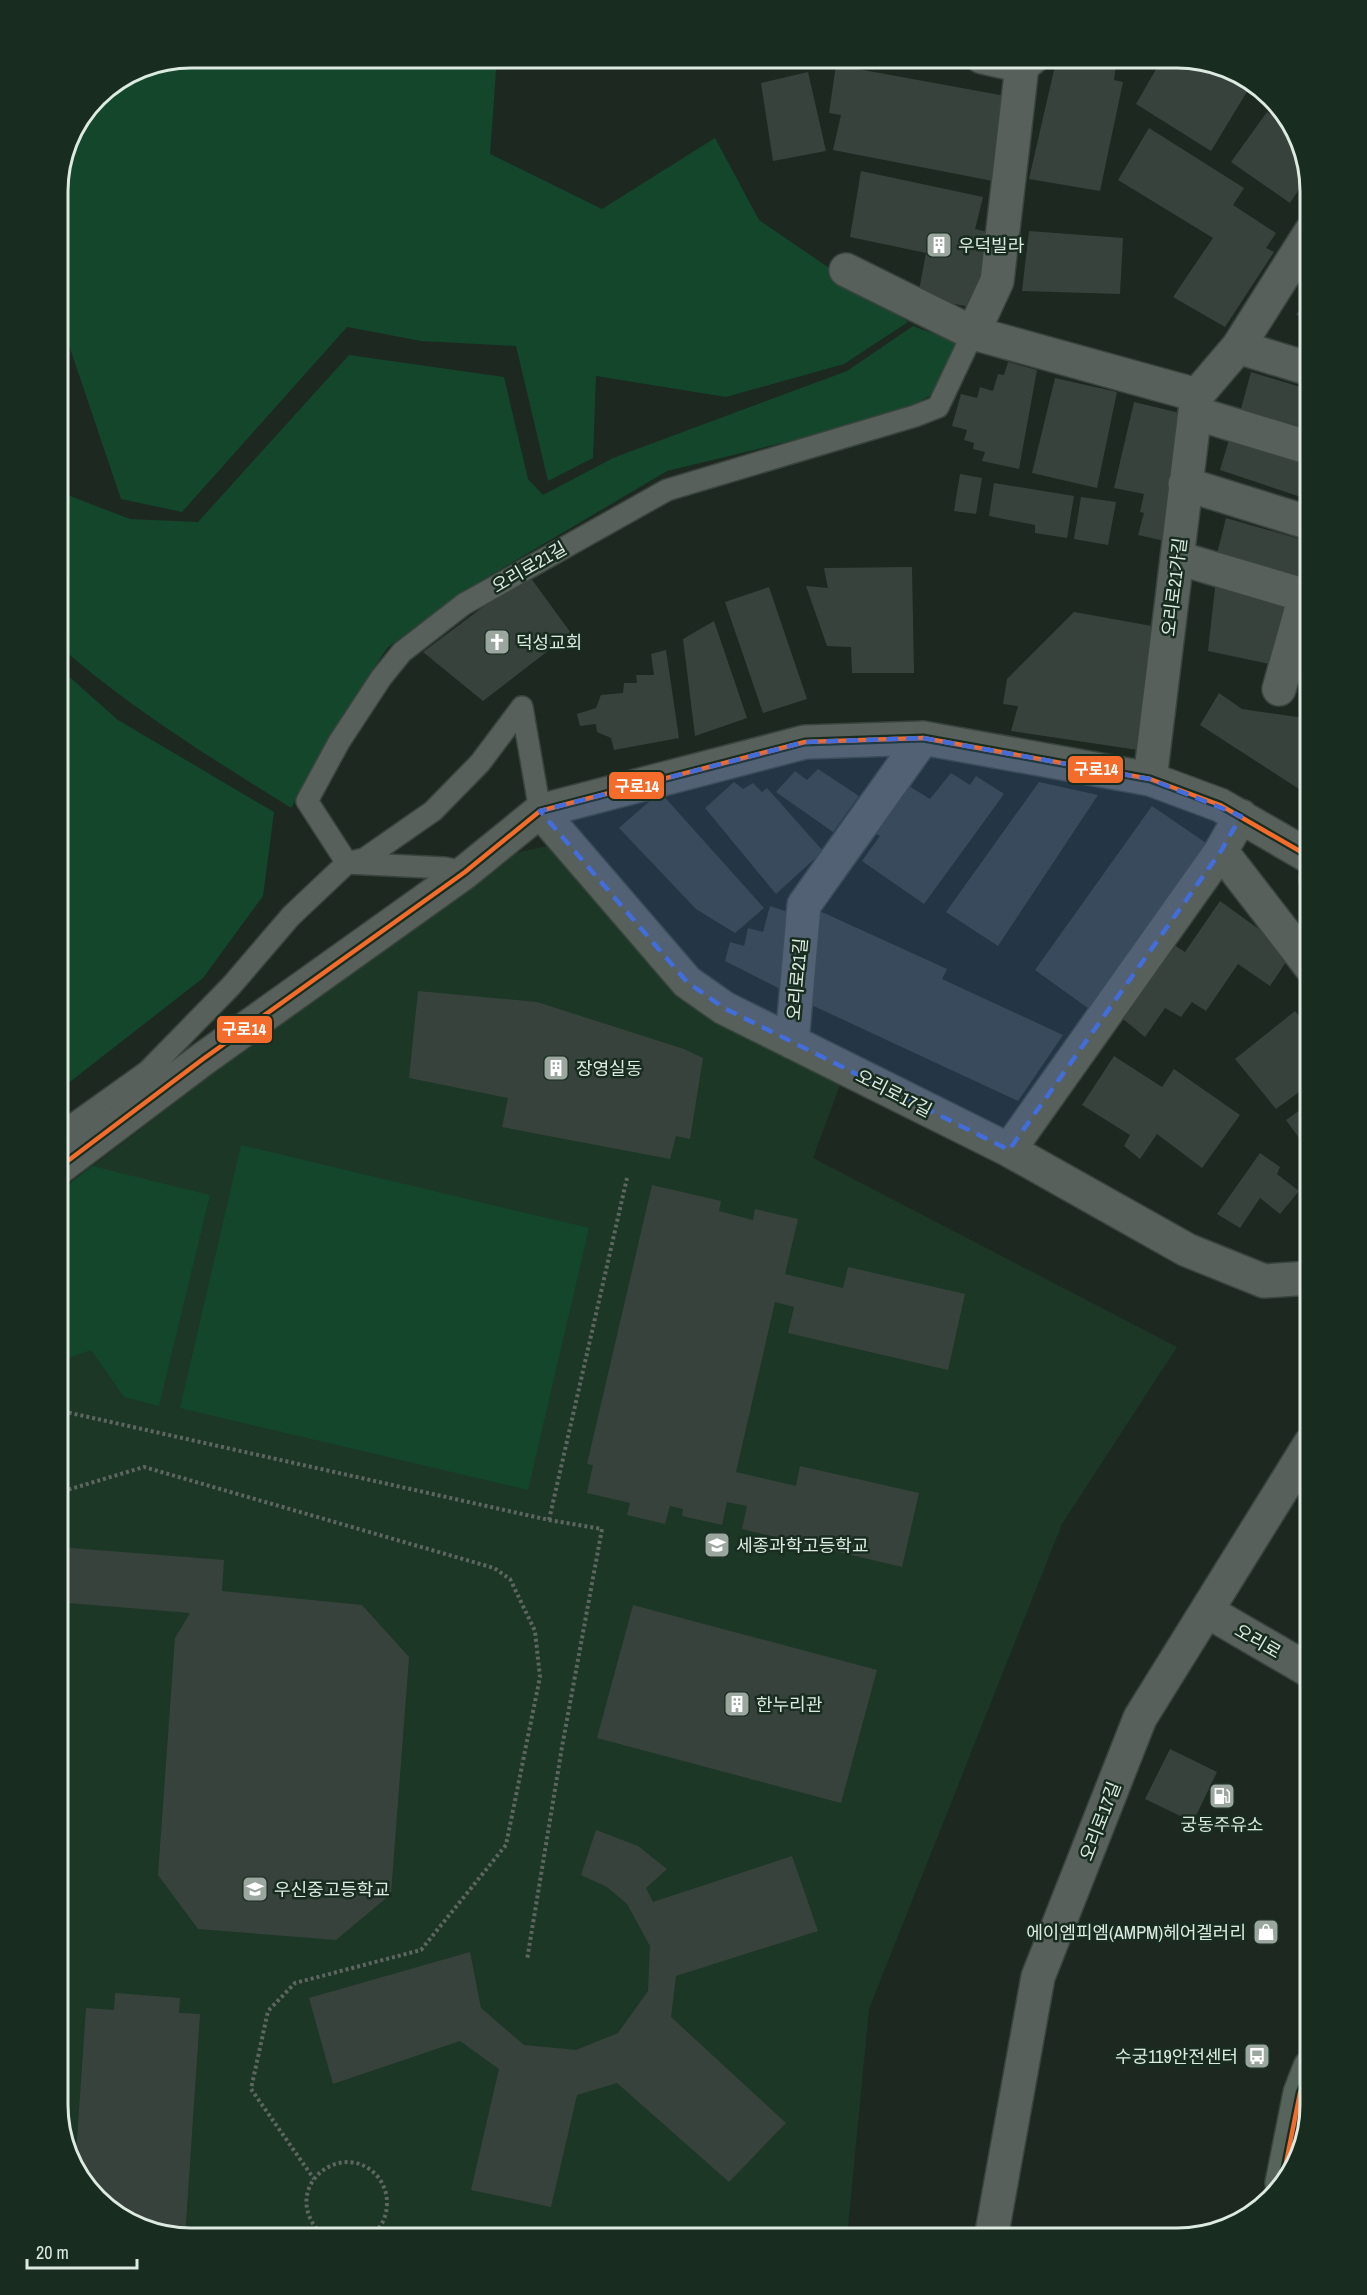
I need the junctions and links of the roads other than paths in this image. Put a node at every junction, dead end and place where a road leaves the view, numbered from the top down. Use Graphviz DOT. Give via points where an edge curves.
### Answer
graph roads {
  1 [pos="1026,68"];
  2 [pos="1300,249"];
  3 [pos="846,270"];
  4 [pos="973,333"];
  5 [pos="1238,347"];
  6 [pos="1300,366"];
  7 [pos="1196,404"];
  8 [pos="1300,444"];
  9 [pos="1185,484"];
  10 [pos="1300,520"];
  11 [pos="1178,558"];
  12 [pos="1300,595"];
  13 [pos="1300,620"];
  14 [pos="1279,689"];
  15 [pos="923,738"];
  16 [pos="1150,779"];
  17 [pos="540,811"];
  18 [pos="1241,816"];
  19 [pos="1221,851"];
  20 [pos="1300,851"];
  21 [pos="347,863"];
  22 [pos="465,872"];
  23 [pos="1300,953"];
  24 [pos="792,1042"];
  25 [pos="68,1128"];
  26 [pos="1009,1150"];
  27 [pos="68,1160"];
  28 [pos="1300,1279"];
  29 [pos="1300,1460"];
  30 [pos="1207,1611"];
  31 [pos="1300,1665"];
  32 [pos="1300,2092"];
  33 [pos="1287,2160"];
  34 [pos="994,2228"];
  1 -- 4 [label="street" via="997,281"];
  2 -- 5 [label="street"];
  3 -- 4 [label="street"];
  4 -- 7 [label="street"];
  4 -- 21 [label="lane, 오리로21길" via="939,407 667,490 464,604 402,652 339,742 307,801"];
  5 -- 6 [label="street"];
  5 -- 7 [label="street"];
  7 -- 8 [label="street"];
  7 -- 9 [label="street, 오리로21가길"];
  9 -- 10 [label="street"];
  9 -- 11 [label="street, 오리로21가길"];
  11 -- 12 [label="street"];
  11 -- 16 [label="street, 오리로21가길"];
  13 -- 14 [label="street"];
  15 -- 16 [label="street"];
  15 -- 17 [label="street" via="805,742"];
  15 -- 24 [label="street, 오리로21길" via="804,905"];
  16 -- 18 [label="street"];
  17 -- 21 [label="lane" via="522,706 480,763 433,811 364,859"];
  17 -- 22 [label="street"];
  17 -- 24 [label="street, 오리로17길" via="687,982 724,1008"];
  18 -- 19 [label="street"];
  18 -- 20 [label="street"];
  19 -- 23 [label="street"];
  19 -- 26 [label="street"];
  21 -- 22 [label="lane"];
  21 -- 25 [label="lane" via="291,916 231,986 148,1071"];
  22 -- 27 [label="street"];
  24 -- 26 [label="street, 오리로17길"];
  26 -- 28 [label="street, 오리로17길" via="1187,1250 1264,1281"];
  29 -- 30 [label="street, 오리로17길"];
  30 -- 31 [label="street, 오리로"];
  30 -- 34 [label="street, 오리로17길" via="1140,1718 1038,1977"];
  32 -- 33 [label="main road"];
}
